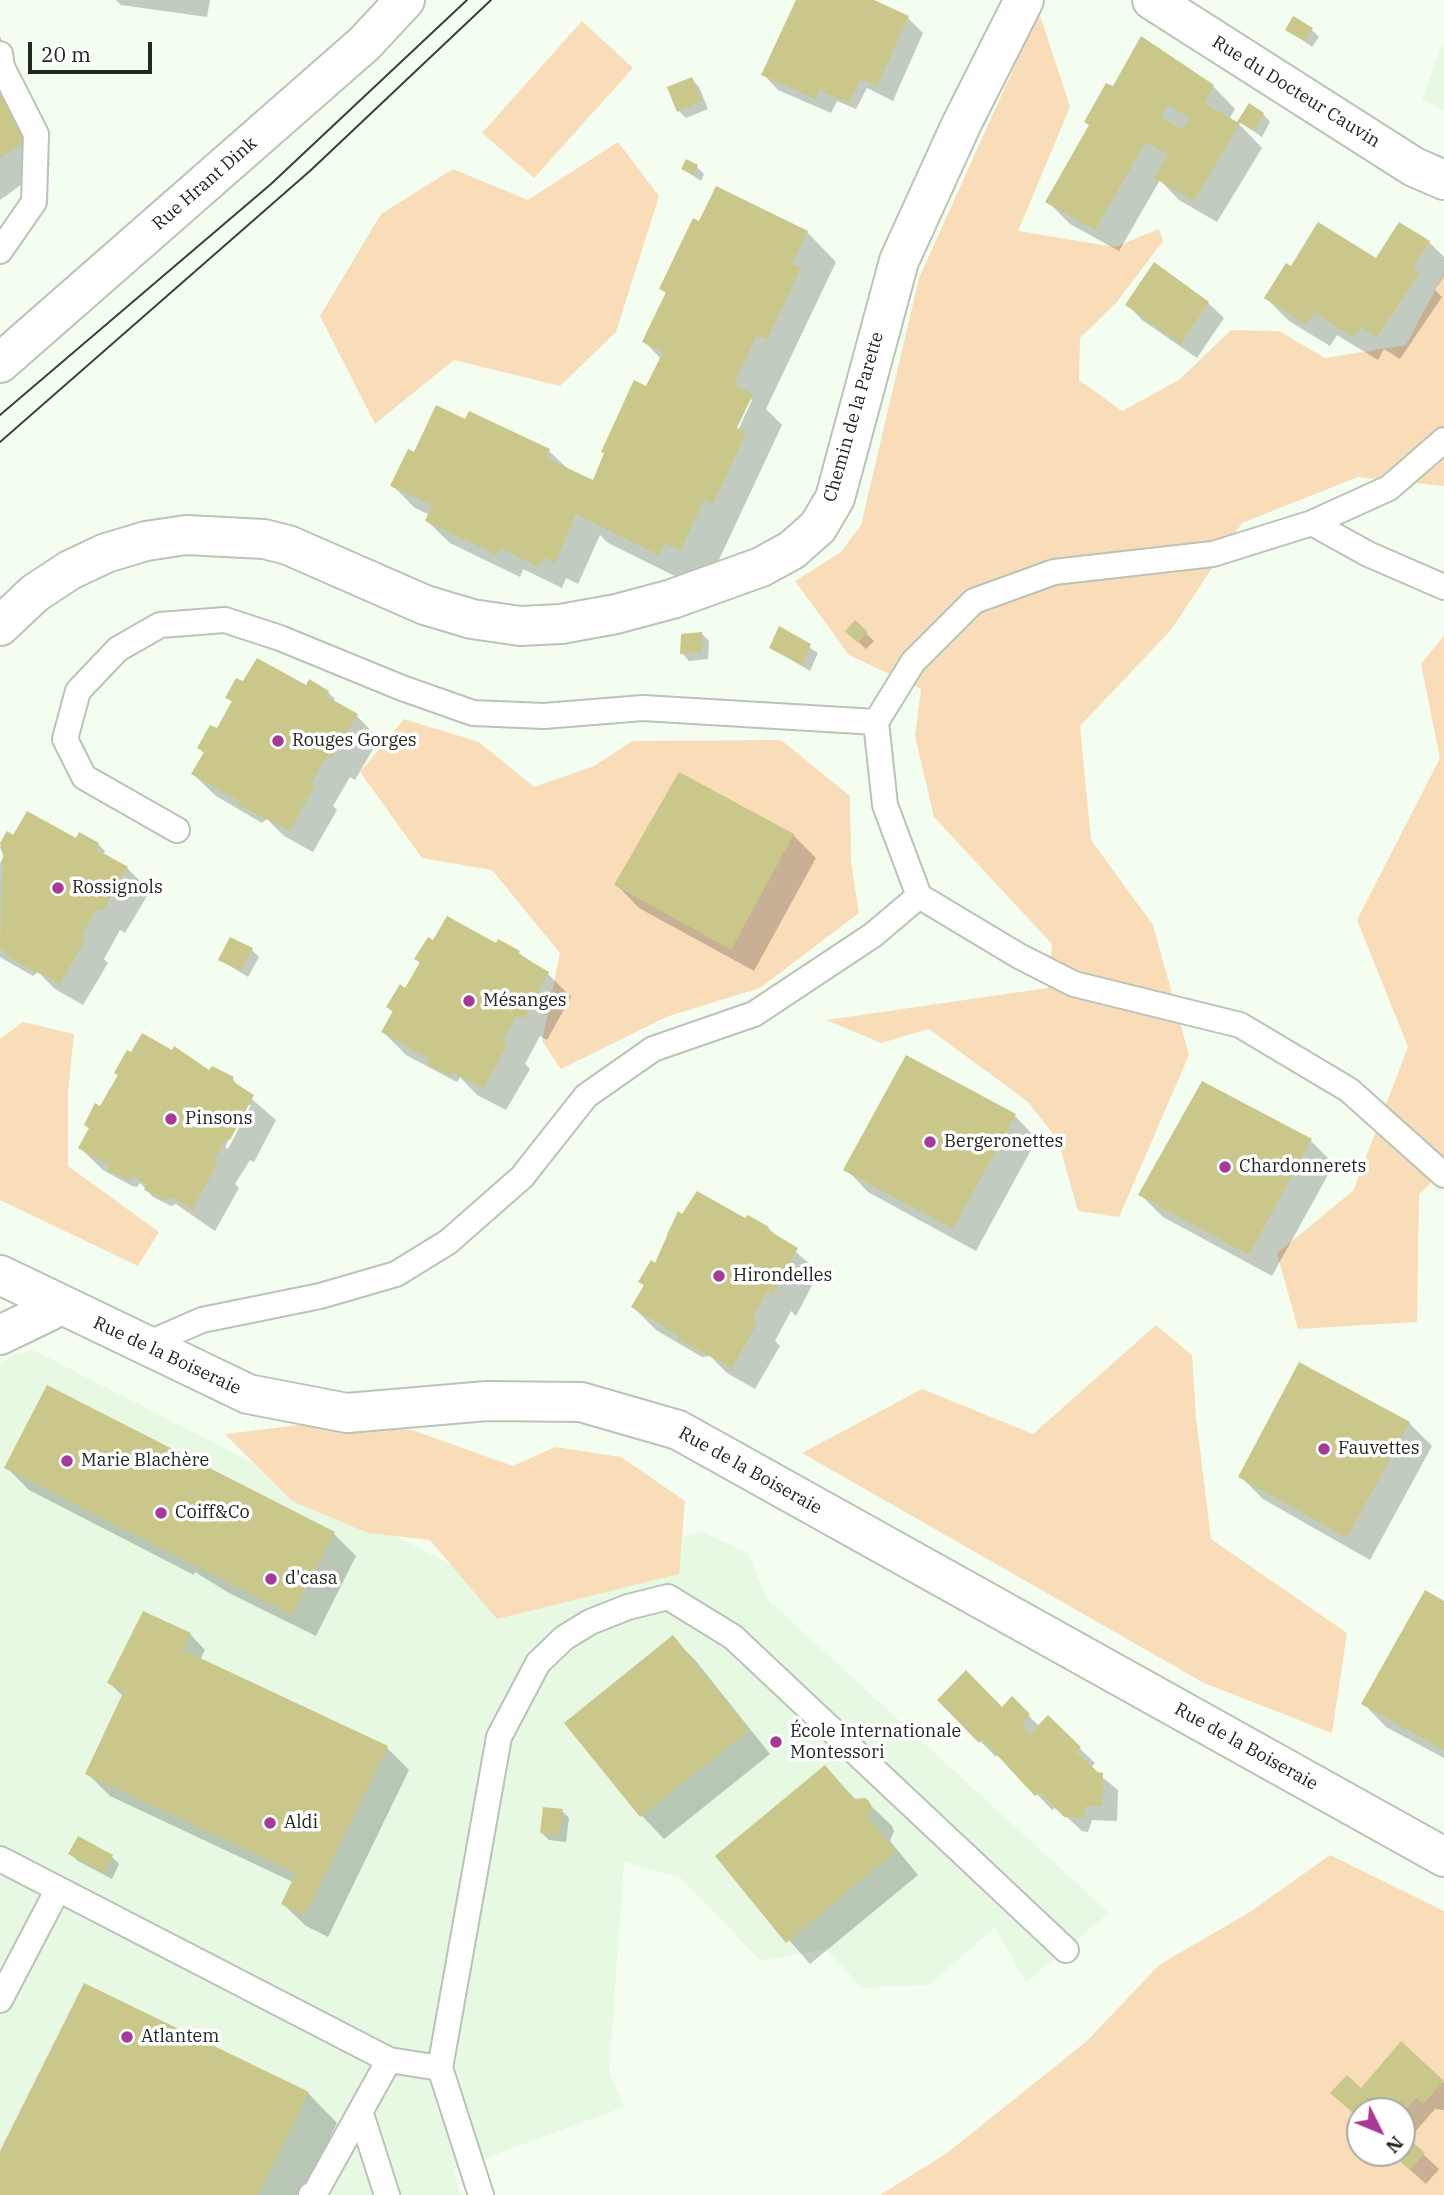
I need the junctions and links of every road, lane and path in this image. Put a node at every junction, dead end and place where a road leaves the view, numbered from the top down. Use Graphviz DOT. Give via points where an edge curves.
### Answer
graph roads {
  1 [pos="405,0"];
  2 [pos="1024,0"];
  3 [pos="1152,0"];
  4 [pos="0,54"];
  5 [pos="1444,180"];
  6 [pos="0,251"];
  7 [pos="0,363"];
  8 [pos="1444,440"];
  9 [pos="1312,523"];
  10 [pos="1444,587"];
  11 [pos="0,626"];
  12 [pos="876,722"];
  13 [pos="177,830"];
  14 [pos="919,896"];
  15 [pos="1444,1175"];
  16 [pos="0,1275"];
  17 [pos="60,1306"];
  18 [pos="0,1335"];
  19 [pos="146,1344"];
  20 [pos="1444,1857"];
  21 [pos="0,1859"];
  22 [pos="58,1889"];
  23 [pos="1066,1950"];
  24 [pos="0,2000"];
  25 [pos="389,2060"];
  26 [pos="440,2068"];
  27 [pos="361,2113"];
  28 [pos="311,2195"];
  29 [pos="387,2195"];
  30 [pos="481,2195"];
  1 -- 7 [label="street, Rue Hrant Dink" via="364,44"];
  2 -- 11 [label="street, Chemin de la Parette" via="899,261 835,498 818,527 792,550 761,567 672,599 561,624 520,626 472,619 425,605 288,545 264,539 187,535 146,541 70,570 35,593"];
  3 -- 5 [label="street, Rue du Docteur Cauvin" via="1414,167"];
  4 -- 6 [label="lane" via="2,67 36,134 34,202"];
  8 -- 9 [label="lane" via="1389,488"];
  9 -- 10 [label="lane"];
  9 -- 12 [label="lane" via="1213,554 1055,572 974,601 913,662"];
  12 -- 13 [label="lane" via="643,708 544,716 473,713 225,620 160,625 118,649 78,691 65,740 84,778"];
  12 -- 14 [label="lane" via="885,805"];
  14 -- 15 [label="lane" via="1074,984 1240,1026 1349,1090"];
  14 -- 19 [label="lane" via="873,935 754,1014 653,1049 586,1096 522,1177 449,1242 397,1274 320,1296 202,1320"];
  16 -- 17 [label="street, Rue de la Boiseraie"];
  17 -- 18 [label="street"];
  17 -- 19 [label="street, Rue de la Boiseraie"];
  19 -- 20 [label="street, Rue de la Boiseraie" via="248,1394 346,1413 487,1401 581,1402 678,1430"];
  21 -- 22 [label="lane"];
  22 -- 24 [label="lane"];
  22 -- 25 [label="lane"];
  23 -- 26 [label="lane" via="733,1637 668,1597 628,1607 564,1638 538,1663 499,1737"];
  25 -- 26 [label="lane"];
  25 -- 27 [label="lane"];
  26 -- 30 [label="lane"];
  27 -- 28 [label="lane"];
  27 -- 29 [label="lane"];
}
